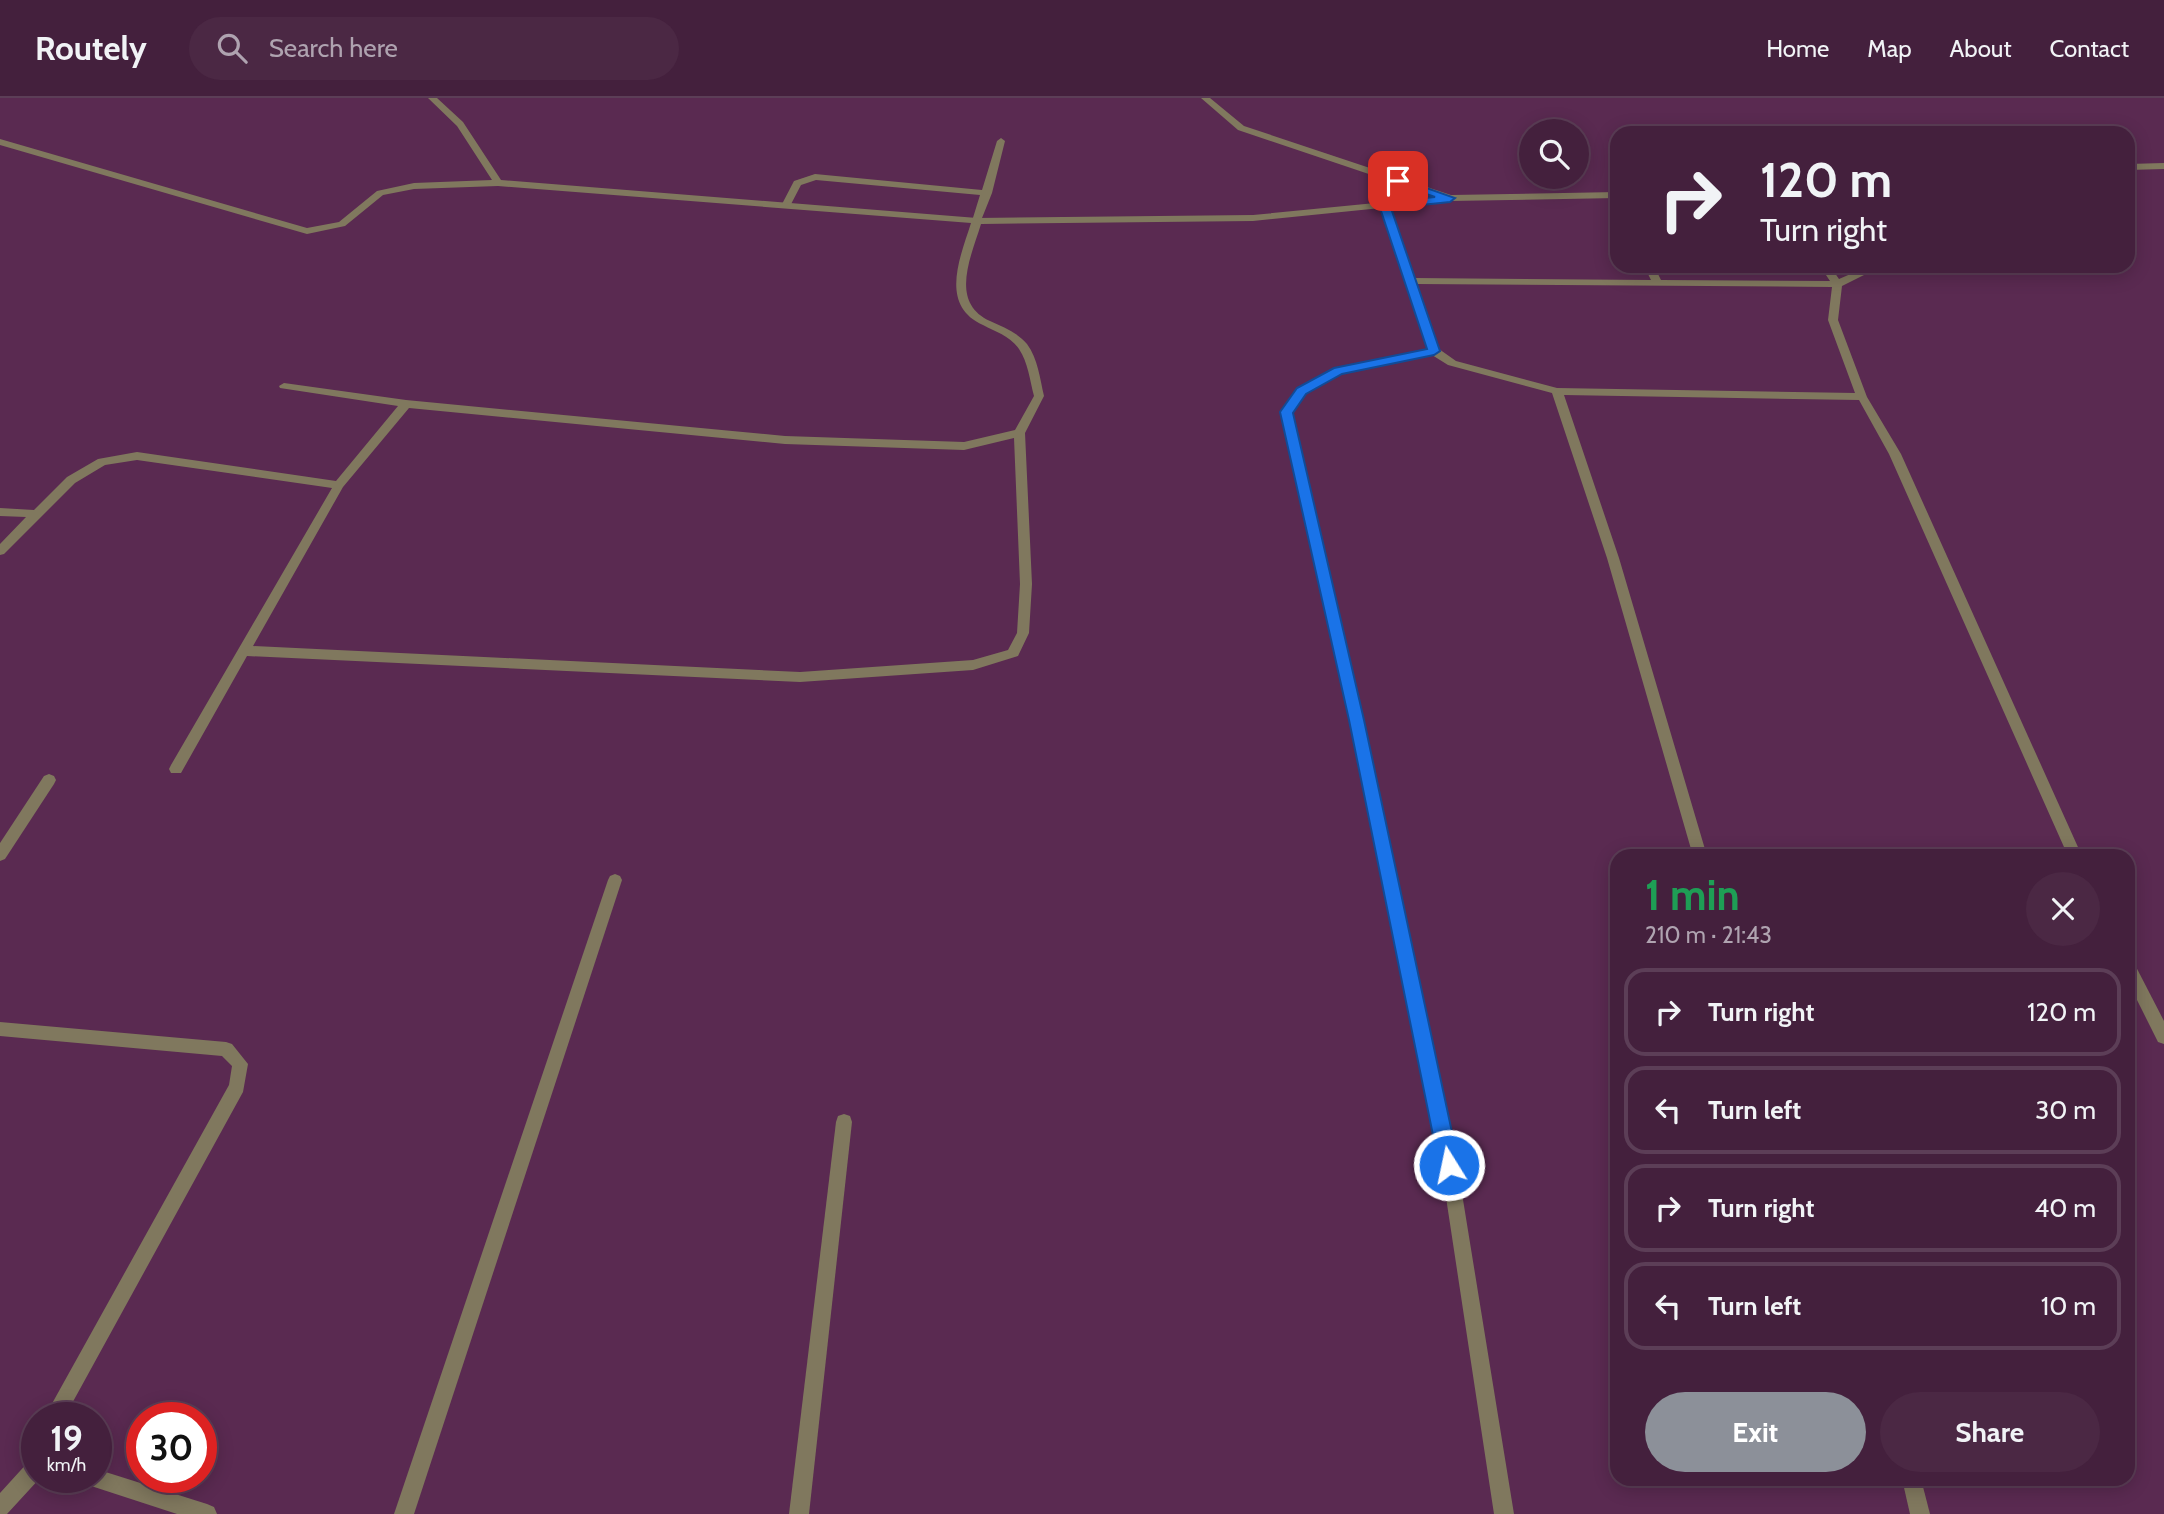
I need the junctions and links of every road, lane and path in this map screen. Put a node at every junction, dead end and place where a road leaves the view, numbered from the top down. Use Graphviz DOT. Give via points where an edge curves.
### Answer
graph roads {
  1 [pos="432,98"];
  2 [pos="1205,98"];
  3 [pos="1001,141"];
  4 [pos="0,142"];
  5 [pos="2164,166"];
  6 [pos="2135,167"];
  7 [pos="498,183"];
  8 [pos="987,193"];
  9 [pos="1610,197"];
  10 [pos="1450,198"];
  11 [pos="1385,205"];
  12 [pos="786,206"];
  13 [pos="977,221"];
  14 [pos="1653,273"];
  15 [pos="1830,273"];
  16 [pos="1861,273"];
  17 [pos="1410,281"];
  18 [pos="1658,283"];
  19 [pos="1837,284"];
  20 [pos="1434,351"];
  21 [pos="284,386"];
  22 [pos="1557,391"];
  23 [pos="1863,397"];
  24 [pos="406,404"];
  25 [pos="1019,433"];
  26 [pos="339,485"];
  27 [pos="0,512"];
  28 [pos="38,514"];
  29 [pos="0,551"];
  30 [pos="246,651"];
  31 [pos="176,769"];
  32 [pos="49,780"];
  33 [pos="1698,849"];
  34 [pos="2072,849"];
  35 [pos="0,855"];
  36 [pos="615,880"];
  37 [pos="2135,980"];
  38 [pos="0,1029"];
  39 [pos="2164,1037"];
  40 [pos="844,1122"];
  41 [pos="62,1402"];
  42 [pos="112,1483"];
  43 [pos="21,1484"];
  44 [pos="1914,1486"];
  45 [pos="0,1507"];
  46 [pos="207,1514"];
  47 [pos="404,1514"];
  48 [pos="799,1514"];
  49 [pos="1504,1514"];
  50 [pos="1920,1514"];
  1 -- 7 [label="street" via="460,124"];
  2 -- 10 [label="street" via="1241,128"];
  3 -- 8 [label="street"];
  4 -- 7 [label="street" via="307,231 342,225 380,193 414,186"];
  5 -- 6 [label="street"];
  7 -- 12 [label="street"];
  8 -- 12 [label="street" via="815,177 797,183"];
  8 -- 13 [label="street"];
  9 -- 10 [label="street"];
  10 -- 11 [label="street"];
  11 -- 13 [label="street" via="1253,218"];
  11 -- 17 [label="street"];
  12 -- 13 [label="street"];
  13 -- 25 [label="street" via="960,276 963,302 972,316 1018,341 1031,363 1039,396"];
  14 -- 18 [label="street"];
  15 -- 19 [label="street"];
  16 -- 19 [label="street"];
  17 -- 18 [label="street"];
  17 -- 20 [label="street"];
  18 -- 19 [label="street"];
  19 -- 23 [label="street" via="1833,320"];
  20 -- 22 [label="street" via="1452,363"];
  20 -- 49 [label="street" via="1339,370 1302,391 1286,412 1445,1138"];
  21 -- 24 [label="street"];
  22 -- 23 [label="street"];
  22 -- 33 [label="street" via="1613,558"];
  23 -- 34 [label="street" via="1895,454"];
  24 -- 25 [label="street" via="785,440 964,446"];
  24 -- 26 [label="street"];
  25 -- 30 [label="street" via="1026,584 1023,633 1013,653 974,665 800,677"];
  26 -- 28 [label="street" via="137,456 102,462 71,480"];
  26 -- 30 [label="street"];
  27 -- 28 [label="street"];
  28 -- 29 [label="street"];
  30 -- 31 [label="street"];
  32 -- 35 [label="street"];
  36 -- 47 [label="street"];
  37 -- 39 [label="street"];
  38 -- 41 [label="street" via="226,1049 240,1064 237,1087"];
  40 -- 48 [label="street"];
  42 -- 46 [label="street"];
  43 -- 45 [label="street"];
  44 -- 50 [label="street"];
}
